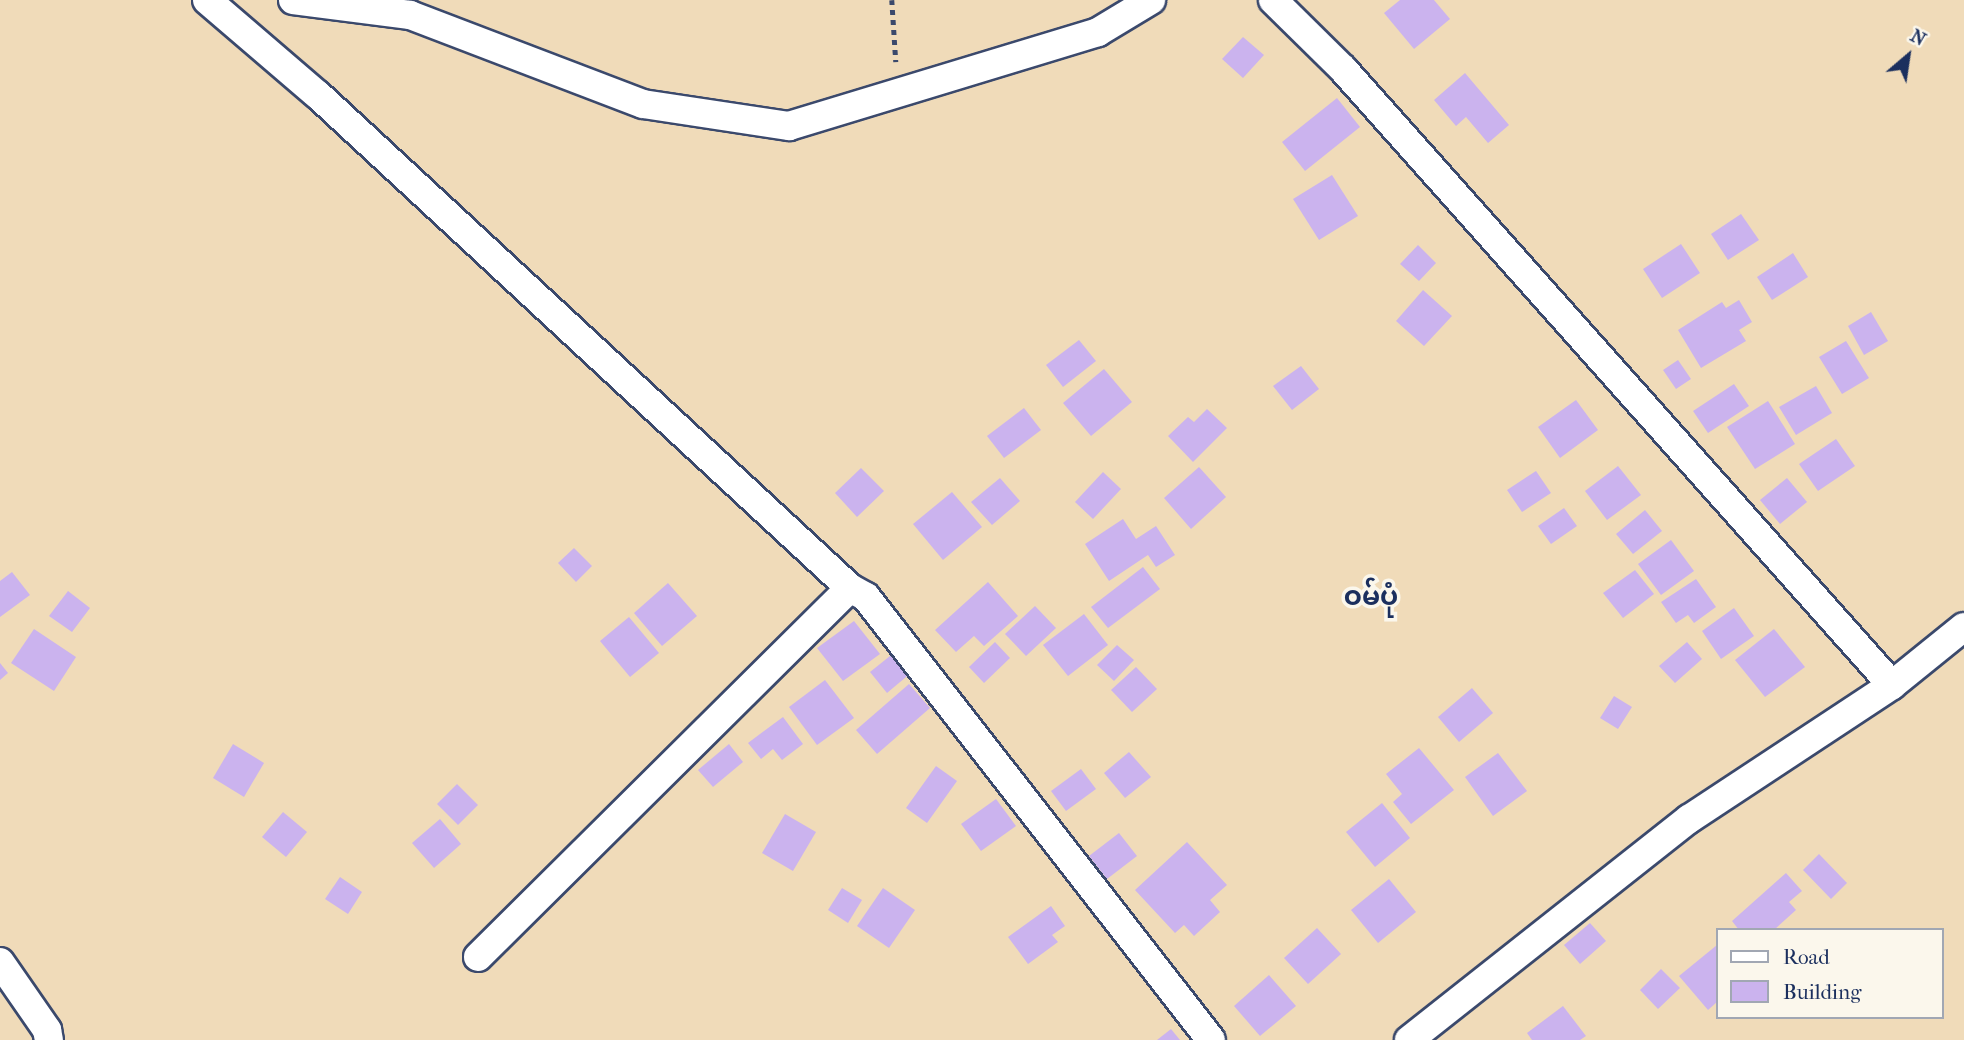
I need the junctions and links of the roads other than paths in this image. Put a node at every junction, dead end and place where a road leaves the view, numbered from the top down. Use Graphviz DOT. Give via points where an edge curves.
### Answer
graph roads {
  1 [pos="207,0"];
  2 [pos="292,0"];
  3 [pos="1151,0"];
  4 [pos="1273,0"];
  5 [pos="850,588"];
  6 [pos="1964,627"];
  7 [pos="1892,685"];
  8 [pos="478,957"];
  9 [pos="0,962"];
  10 [pos="49,1040"];
  11 [pos="1211,1040"];
  12 [pos="1409,1040"];
  1 -- 5 [label="street" via="328,105"];
  2 -- 3 [label="street" via="410,15 643,104 789,126 1098,32"];
  4 -- 7 [label="street" via="1343,69"];
  5 -- 8 [label="street"];
  5 -- 11 [label="street" via="866,597"];
  6 -- 7 [label="street"];
  7 -- 12 [label="street" via="1689,818"];
  9 -- 10 [label="street" via="47,1030"];
}
